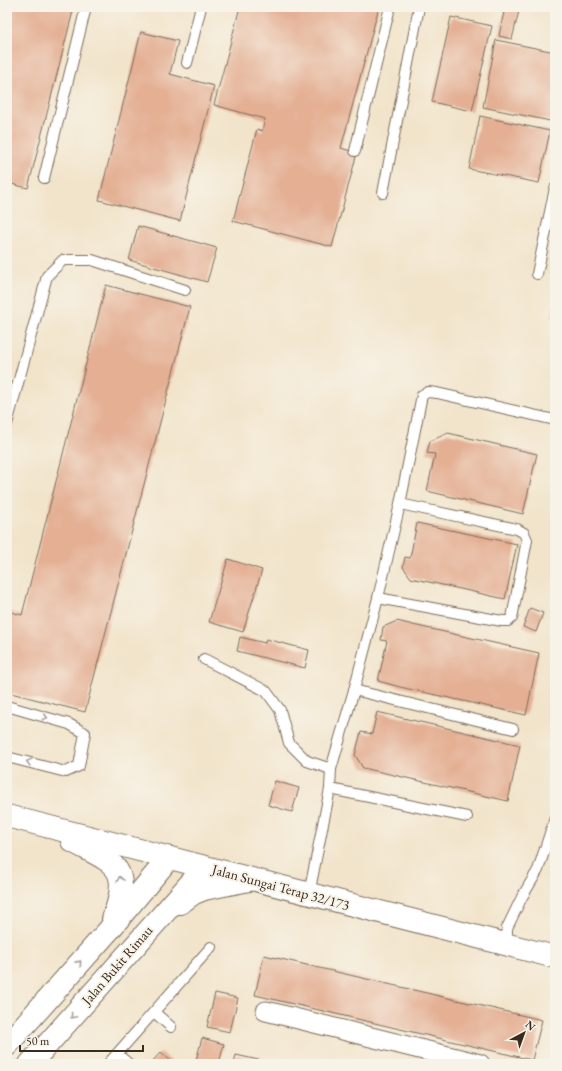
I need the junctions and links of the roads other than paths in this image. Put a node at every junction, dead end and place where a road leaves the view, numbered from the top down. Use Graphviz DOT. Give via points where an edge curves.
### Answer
graph roads {
  1 [pos="86,7"];
  2 [pos="201,7"];
  3 [pos="390,7"];
  4 [pos="419,7"];
  5 [pos="187,63"];
  6 [pos="355,151"];
  7 [pos="44,178"];
  8 [pos="555,188"];
  9 [pos="383,193"];
  10 [pos="537,274"];
  11 [pos="185,290"];
  12 [pos="555,420"];
  13 [pos="7,424"];
  14 [pos="400,504"];
  15 [pos="378,598"];
  16 [pos="204,659"];
  17 [pos="354,690"];
  18 [pos="7,706"];
  19 [pos="513,729"];
  20 [pos="7,757"];
  21 [pos="331,769"];
  22 [pos="330,789"];
  23 [pos="7,816"];
  24 [pos="467,817"];
  25 [pos="555,818"];
  26 [pos="44,826"];
  27 [pos="169,858"];
  28 [pos="205,867"];
  29 [pos="254,880"];
  30 [pos="309,894"];
  31 [pos="109,930"];
  32 [pos="136,944"];
  33 [pos="507,945"];
  34 [pos="211,947"];
  35 [pos="555,957"];
  36 [pos="266,1011"];
  37 [pos="154,1012"];
  38 [pos="171,1026"];
  39 [pos="7,1045"];
  40 [pos="117,1054"];
  41 [pos="30,1064"];
  42 [pos="108,1064"];
  43 [pos="129,1064"];
  44 [pos="480,1064"];
  1 -- 7 [label="lane"];
  2 -- 5 [label="lane"];
  3 -- 6 [label="lane"];
  4 -- 9 [label="lane"];
  8 -- 10 [label="lane"];
  11 -- 13 [label="lane" via="92,260 63,260 47,276"];
  12 -- 14 [label="lane" via="437,393 428,392 422,395"];
  14 -- 15 [label="lane"];
  14 -- 15 [label="lane" via="517,529 524,533 527,540 512,618 502,621"];
  15 -- 17 [label="lane"];
  16 -- 21 [label="lane" via="266,691 280,710 288,743 307,761"];
  17 -- 19 [label="lane"];
  17 -- 21 [label="lane"];
  18 -- 20 [label="lane, one-way" via="69,724 85,733 79,766 66,772"];
  21 -- 22 [label="lane"];
  22 -- 24 [label="lane"];
  22 -- 30 [label="lane"];
  23 -- 26 [label="street, Jalan Sungai Terap 32/173"];
  25 -- 33 [label="lane" via="538,870 507,928"];
  26 -- 27 [label="street, Jalan Sungai Terap 32/173"];
  31 -- 26 [label="street, one-way" via="122,887 117,870 103,858"];
  27 -- 28 [label="street, Jalan Sungai Terap 32/173"];
  27 -- 31 [label="street, Jalan Bukit Rimau"];
  28 -- 29 [label="street, Jalan Sungai Terap 32/173"];
  28 -- 32 [label="street, Jalan Bukit Rimau"];
  29 -- 30 [label="street, Jalan Sungai Terap 32/173"];
  29 -- 32 [label="street" via="194,893"];
  30 -- 33 [label="street, Jalan Sungai Terap 32/173"];
  39 -- 31 [label="street, Jalan Bukit Rimau, one-way"];
  32 -- 41 [label="street, Jalan Bukit Rimau, one-way"];
  33 -- 35 [label="street, Jalan Sungai Terap 32/173"];
  34 -- 37 [label="lane"];
  36 -- 44 [label="street"];
  37 -- 38 [label="lane"];
  37 -- 40 [label="lane"];
  40 -- 42 [label="lane"];
  40 -- 43 [label="lane"];
}
